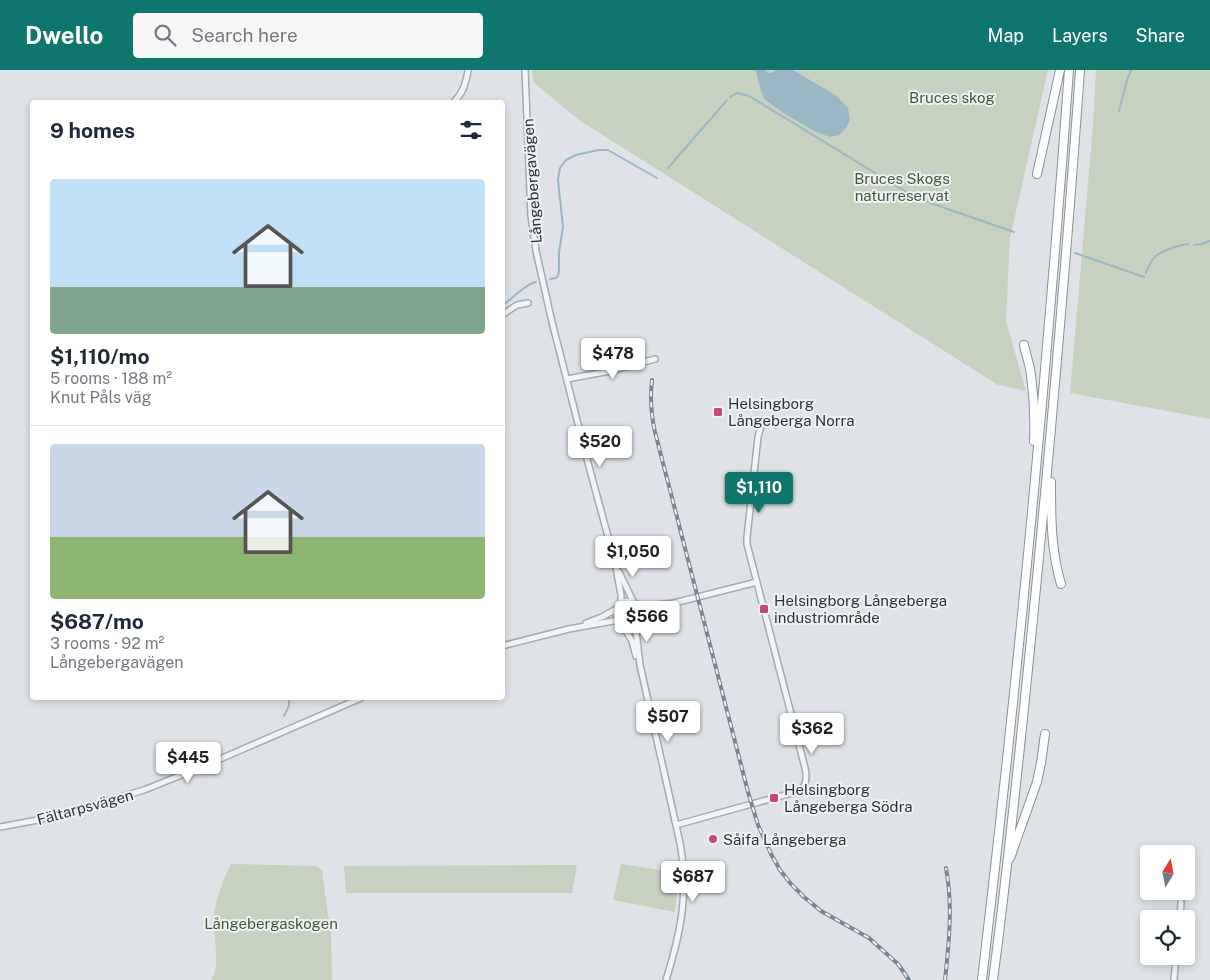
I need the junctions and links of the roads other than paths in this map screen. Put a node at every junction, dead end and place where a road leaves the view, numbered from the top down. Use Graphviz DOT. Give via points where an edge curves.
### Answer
graph roads {
  1 [pos="468,70"];
  2 [pos="525,70"];
  3 [pos="1060,70"];
  4 [pos="1068,70"];
  5 [pos="1080,70"];
  6 [pos="456,100"];
  7 [pos="1037,174"];
  8 [pos="528,303"];
  9 [pos="505,313"];
  10 [pos="1024,344"];
  11 [pos="655,359"];
  12 [pos="567,379"];
  13 [pos="761,426"];
  14 [pos="1050,435"];
  15 [pos="1034,497"];
  16 [pos="615,562"];
  17 [pos="757,582"];
  18 [pos="1061,584"];
  19 [pos="674,603"];
  20 [pos="635,604"];
  21 [pos="620,606"];
  22 [pos="638,619"];
  23 [pos="620,621"];
  24 [pos="569,628"];
  25 [pos="505,645"];
  26 [pos="640,665"];
  27 [pos="356,700"];
  28 [pos="1045,734"];
  29 [pos="676,825"];
  30 [pos="0,827"];
  31 [pos="1006,871"];
  32 [pos="1181,902"];
  33 [pos="1181,910"];
  34 [pos="1175,965"];
  35 [pos="666,980"];
  36 [pos="982,980"];
  37 [pos="993,980"];
  38 [pos="1174,980"];
  1 -- 6 [label="street" via="463,90"];
  2 -- 12 [label="street, Långebergavägen" via="534,237"];
  3 -- 7 [label="highway"];
  4 -- 15 [label="highway"];
  5 -- 14 [label="highway"];
  8 -- 9 [label="street" via="517,305"];
  10 -- 15 [label="highway" via="1035,412"];
  11 -- 12 [label="street"];
  12 -- 16 [label="street, Långebergavägen"];
  13 -- 17 [label="street" via="746,540"];
  14 -- 18 [label="highway" via="1051,526"];
  14 -- 31 [label="highway"];
  15 -- 36 [label="highway"];
  16 -- 20 [label="street, Långebergavägen"];
  16 -- 21 [label="street, Långebergavägen"];
  17 -- 19 [label="street"];
  17 -- 29 [label="street" via="806,772 806,783 799,791"];
  19 -- 20 [label="street"];
  19 -- 22 [label="street"];
  20 -- 21 [label="street" via="626,602"];
  20 -- 22 [label="street" via="639,609"];
  21 -- 23 [label="street" via="617,613"];
  21 -- 24 [label="street" via="602,617"];
  22 -- 23 [label="street" via="630,625"];
  22 -- 26 [label="street" via="636,631"];
  23 -- 24 [label="street"];
  23 -- 26 [label="street" via="632,641"];
  24 -- 25 [label="street"];
  26 -- 29 [label="street"];
  27 -- 30 [label="street, Fältarpsvägen" via="144,790 67,813"];
  28 -- 31 [label="highway" via="1037,782"];
  29 -- 35 [label="street" via="684,888 681,926"];
  31 -- 37 [label="highway"];
  32 -- 33 [label="street"];
  34 -- 38 [label="street"];
}
